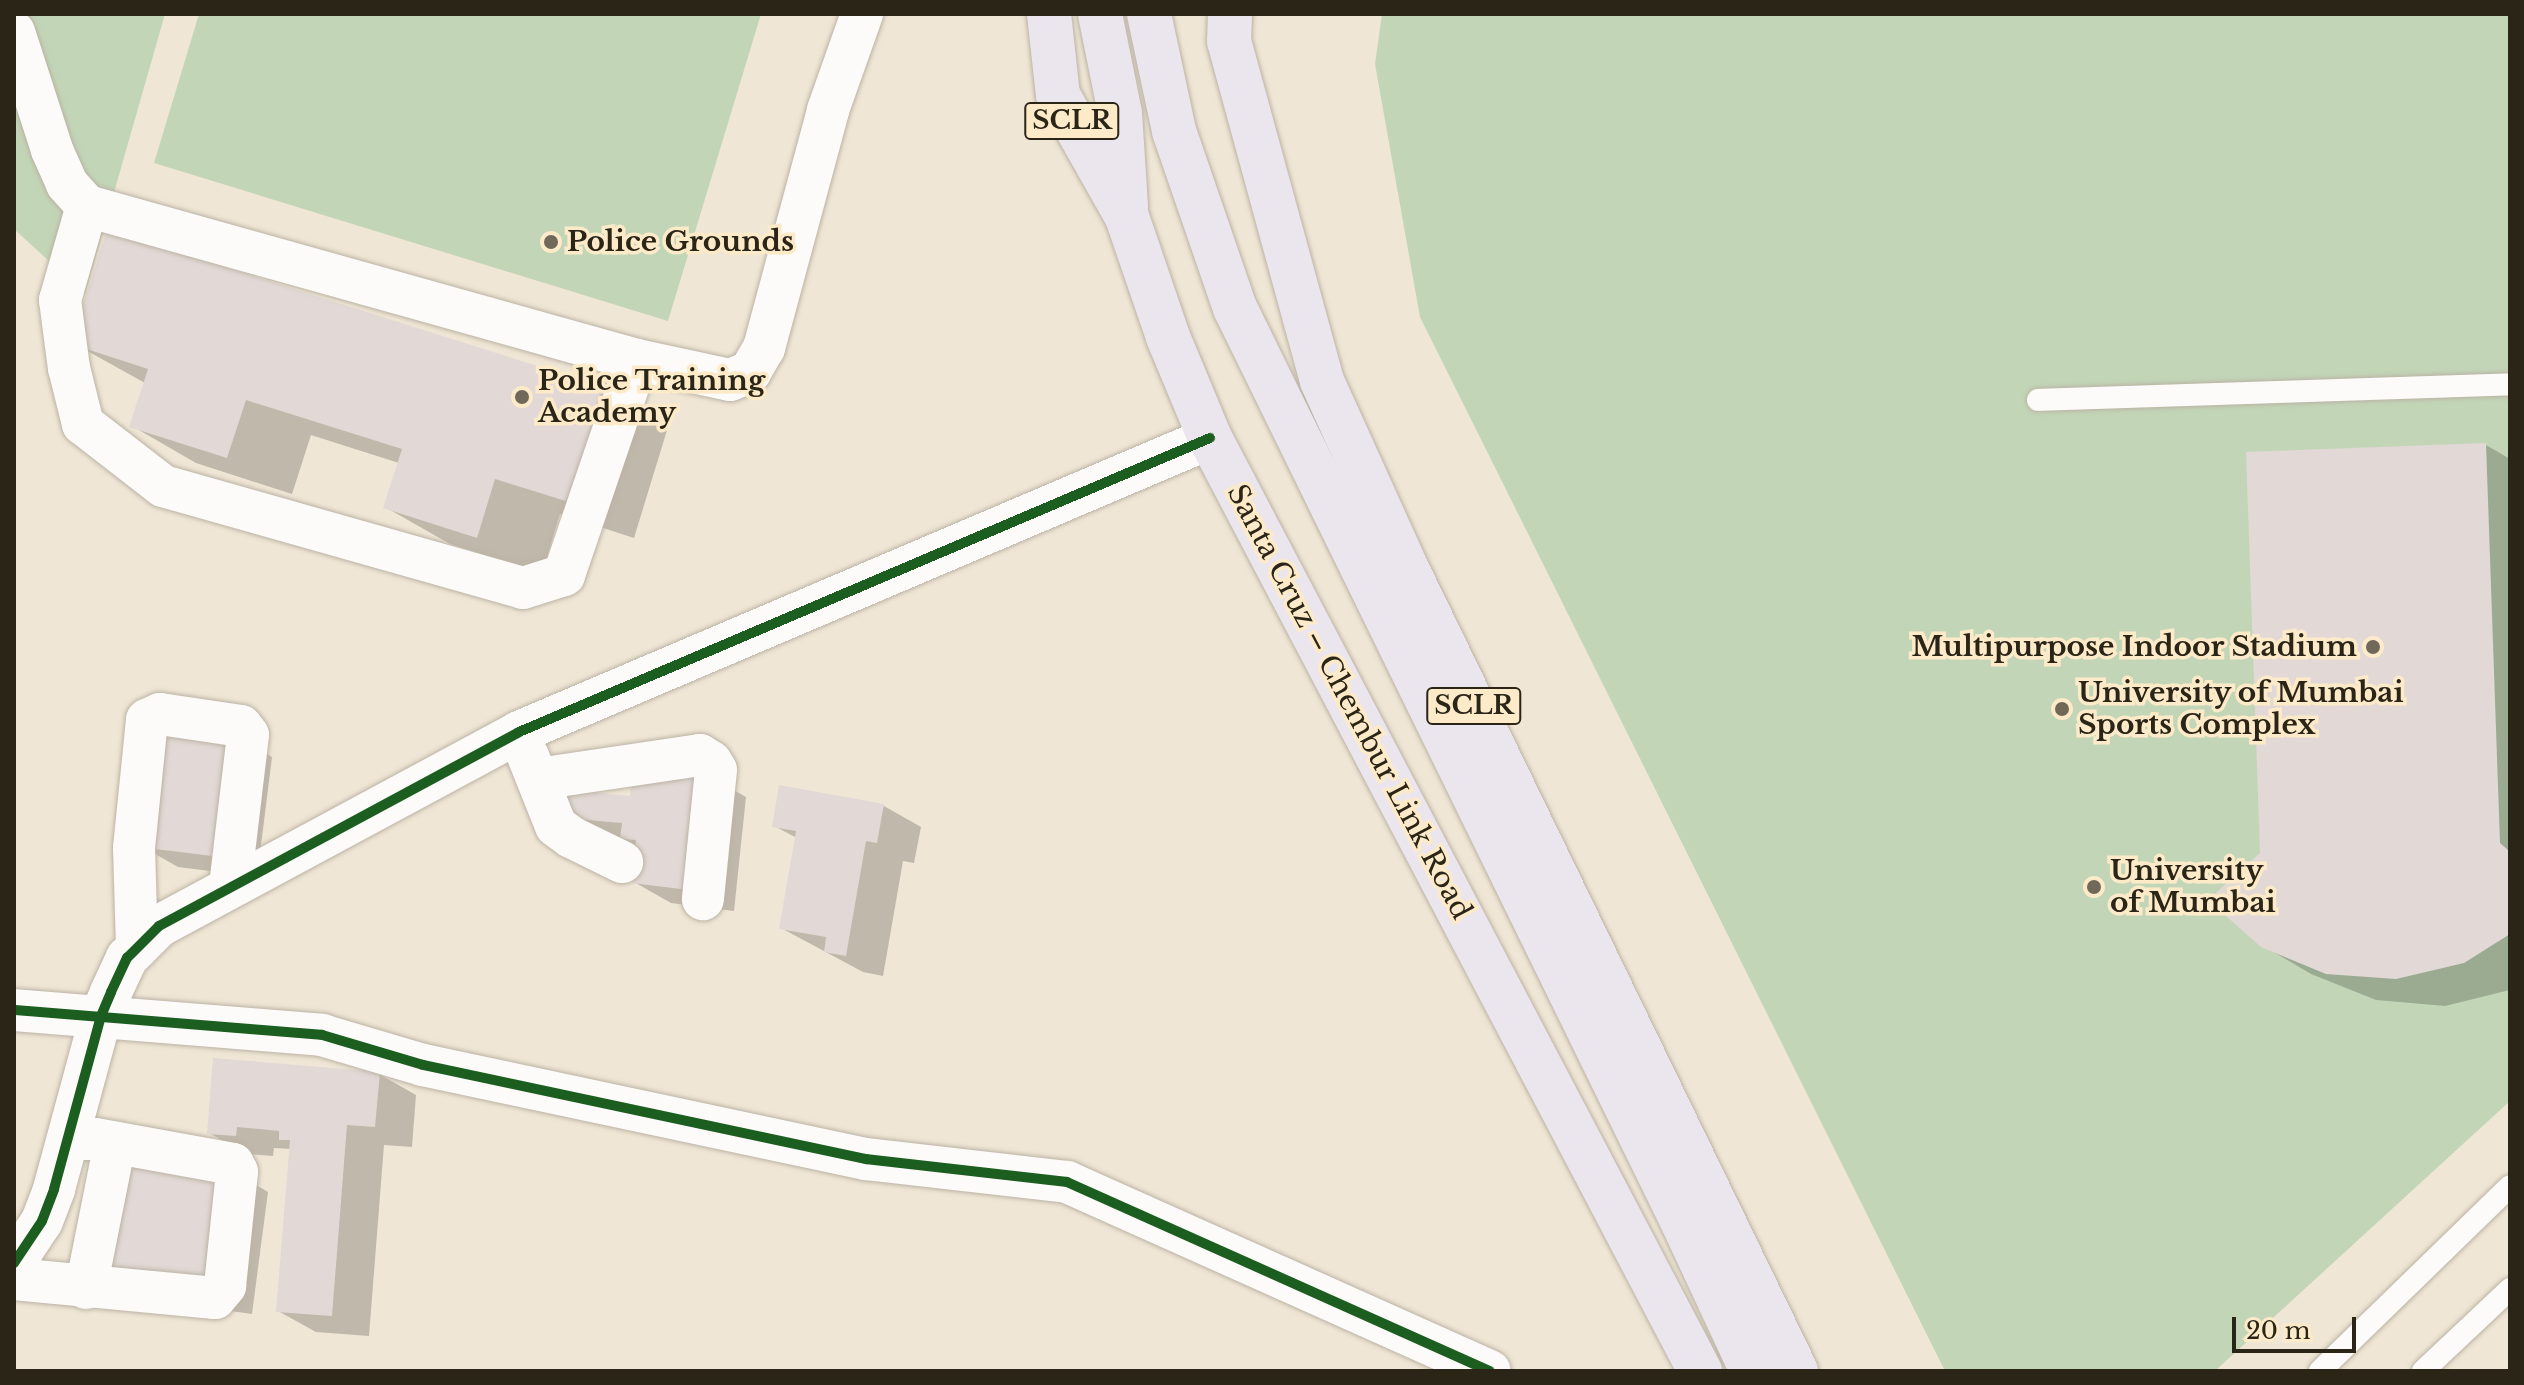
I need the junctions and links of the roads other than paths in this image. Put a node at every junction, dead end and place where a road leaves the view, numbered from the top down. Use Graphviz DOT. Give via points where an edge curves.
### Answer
graph roads {
  1 [pos="862,14"];
  2 [pos="1049,14"];
  3 [pos="1149,14"];
  4 [pos="1230,14"];
  5 [pos="1101,19"];
  6 [pos="14,32"];
  7 [pos="87,206"];
  8 [pos="1127,217"];
  9 [pos="637,360"];
  10 [pos="2510,384"];
  11 [pos="2038,400"];
  12 [pos="1210,438"];
  13 [pos="519,732"];
  14 [pos="538,779"];
  15 [pos="622,862"];
  16 [pos="230,885"];
  17 [pos="703,899"];
  18 [pos="137,948"];
  19 [pos="14,1010"];
  20 [pos="101,1016"];
  21 [pos="68,1139"];
  22 [pos="115,1143"];
  23 [pos="2510,1186"];
  24 [pos="34,1191"];
  25 [pos="14,1263"];
  26 [pos="14,1279"];
  27 [pos="86,1288"];
  28 [pos="2510,1289"];
  29 [pos="1490,1371"];
  30 [pos="1700,1371"];
  31 [pos="1752,1371"];
  32 [pos="1796,1371"];
  33 [pos="2320,1371"];
  34 [pos="2423,1371"];
  1 -- 9 [label="street" via="828,110 764,348 750,372 730,380"];
  2 -- 8 [label="highway, Santa Cruz – Chembur Link Road / SCLR" via="1058,95"];
  3 -- 31 [label="highway" via="1174,131 1235,308"];
  4 -- 32 [label="highway, SCLR" via="1229,41 1322,381 1412,579"];
  5 -- 8 [label="highway" via="1120,113"];
  6 -- 7 [label="street" via="52,150 67,184"];
  7 -- 9 [label="street"];
  7 -- 9 [label="street" via="60,300 83,424 163,486 523,588 564,575"];
  8 -- 12 [label="highway, Santa Cruz – Chembur Link Road / SCLR"];
  10 -- 11 [label="lane"];
  12 -- 13 [label="street"];
  12 -- 30 [label="highway, Santa Cruz – Chembur Link Road / SCLR"];
  13 -- 14 [label="street"];
  13 -- 16 [label="street"];
  14 -- 15 [label="street" via="556,826"];
  14 -- 17 [label="street" via="700,755 711,762 716,770"];
  16 -- 18 [label="street" via="159,926"];
  16 -- 18 [label="street" via="248,735 241,726 160,714 147,720 134,848"];
  18 -- 20 [label="street" via="127,958"];
  19 -- 20 [label="street"];
  20 -- 21 [label="street"];
  20 -- 29 [label="street" via="322,1035 423,1065 866,1159 1067,1182"];
  21 -- 22 [label="street"];
  21 -- 24 [label="street"];
  22 -- 27 [label="street"];
  22 -- 27 [label="street" via="233,1164 237,1172 225,1286 215,1298"];
  23 -- 33 [label="lane"];
  24 -- 25 [label="street" via="42,1221"];
  26 -- 27 [label="street"];
  28 -- 34 [label="lane"];
}
